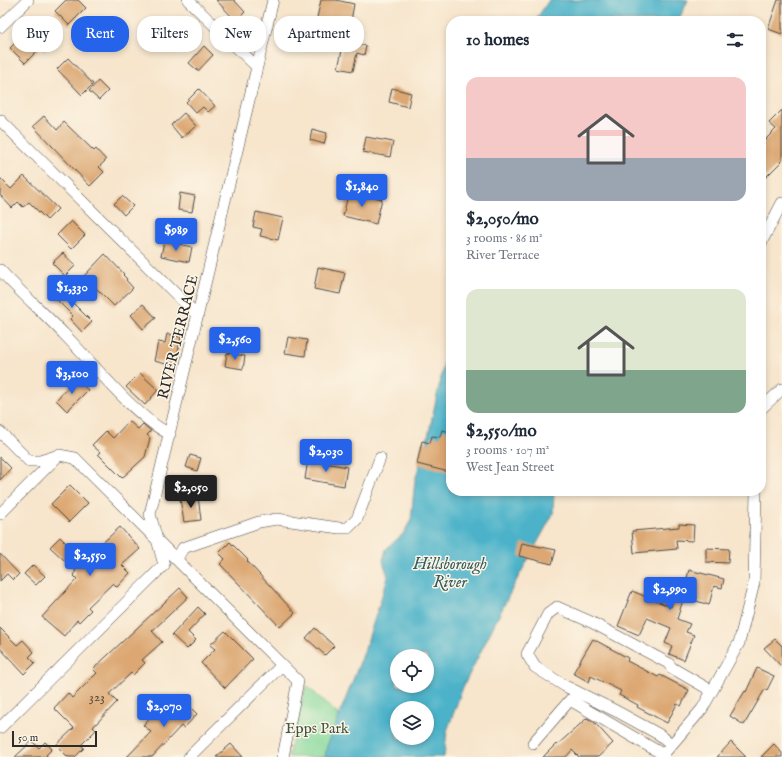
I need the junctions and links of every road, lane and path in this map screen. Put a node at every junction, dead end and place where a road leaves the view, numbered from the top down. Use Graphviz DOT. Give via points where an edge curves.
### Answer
graph roads {
  1 [pos="28,0"];
  2 [pos="188,0"];
  3 [pos="273,0"];
  4 [pos="0,27"];
  5 [pos="258,67"];
  6 [pos="0,120"];
  7 [pos="782,202"];
  8 [pos="766,233"];
  9 [pos="0,270"];
  10 [pos="198,316"];
  11 [pos="782,389"];
  12 [pos="766,404"];
  13 [pos="0,432"];
  14 [pos="170,434"];
  15 [pos="59,456"];
  16 [pos="380,458"];
  17 [pos="756,496"];
  18 [pos="0,514"];
  19 [pos="158,540"];
  20 [pos="177,559"];
  21 [pos="282,665"];
  22 [pos="712,691"];
  23 [pos="0,728"];
  24 [pos="533,742"];
  25 [pos="671,744"];
  26 [pos="662,756"];
  27 [pos="189,757"];
  28 [pos="283,757"];
  1 -- 4 [label="street"];
  2 -- 5 [label="street"];
  3 -- 5 [label="street, RIVER TERRACE"];
  5 -- 10 [label="street, RIVER TERRACE"];
  6 -- 10 [label="street"];
  7 -- 8 [label="street"];
  9 -- 14 [label="street" via="126,399 158,429"];
  10 -- 14 [label="street, RIVER TERRACE"];
  11 -- 12 [label="street"];
  13 -- 15 [label="street" via="29,461"];
  14 -- 19 [label="street, RIVER TERRACE" via="150,514"];
  15 -- 18 [label="street"];
  15 -- 19 [label="street" via="75,458"];
  16 -- 20 [label="street" via="357,519 348,528 277,519 258,522 183,548"];
  17 -- 22 [label="street" via="754,583 739,643"];
  19 -- 20 [label="street"];
  19 -- 23 [label="street, RIVER TERRACE" via="164,565"];
  20 -- 21 [label="street"];
  21 -- 27 [label="street"];
  21 -- 28 [label="street" via="298,681"];
  22 -- 25 [label="street" via="702,709"];
  22 -- 25 [label="street" via="672,668 668,663 591,622 557,607 548,614 527,654 535,667 565,686 653,731"];
  24 -- 26 [label="street" via="570,700"];
  25 -- 26 [label="street"];
}
